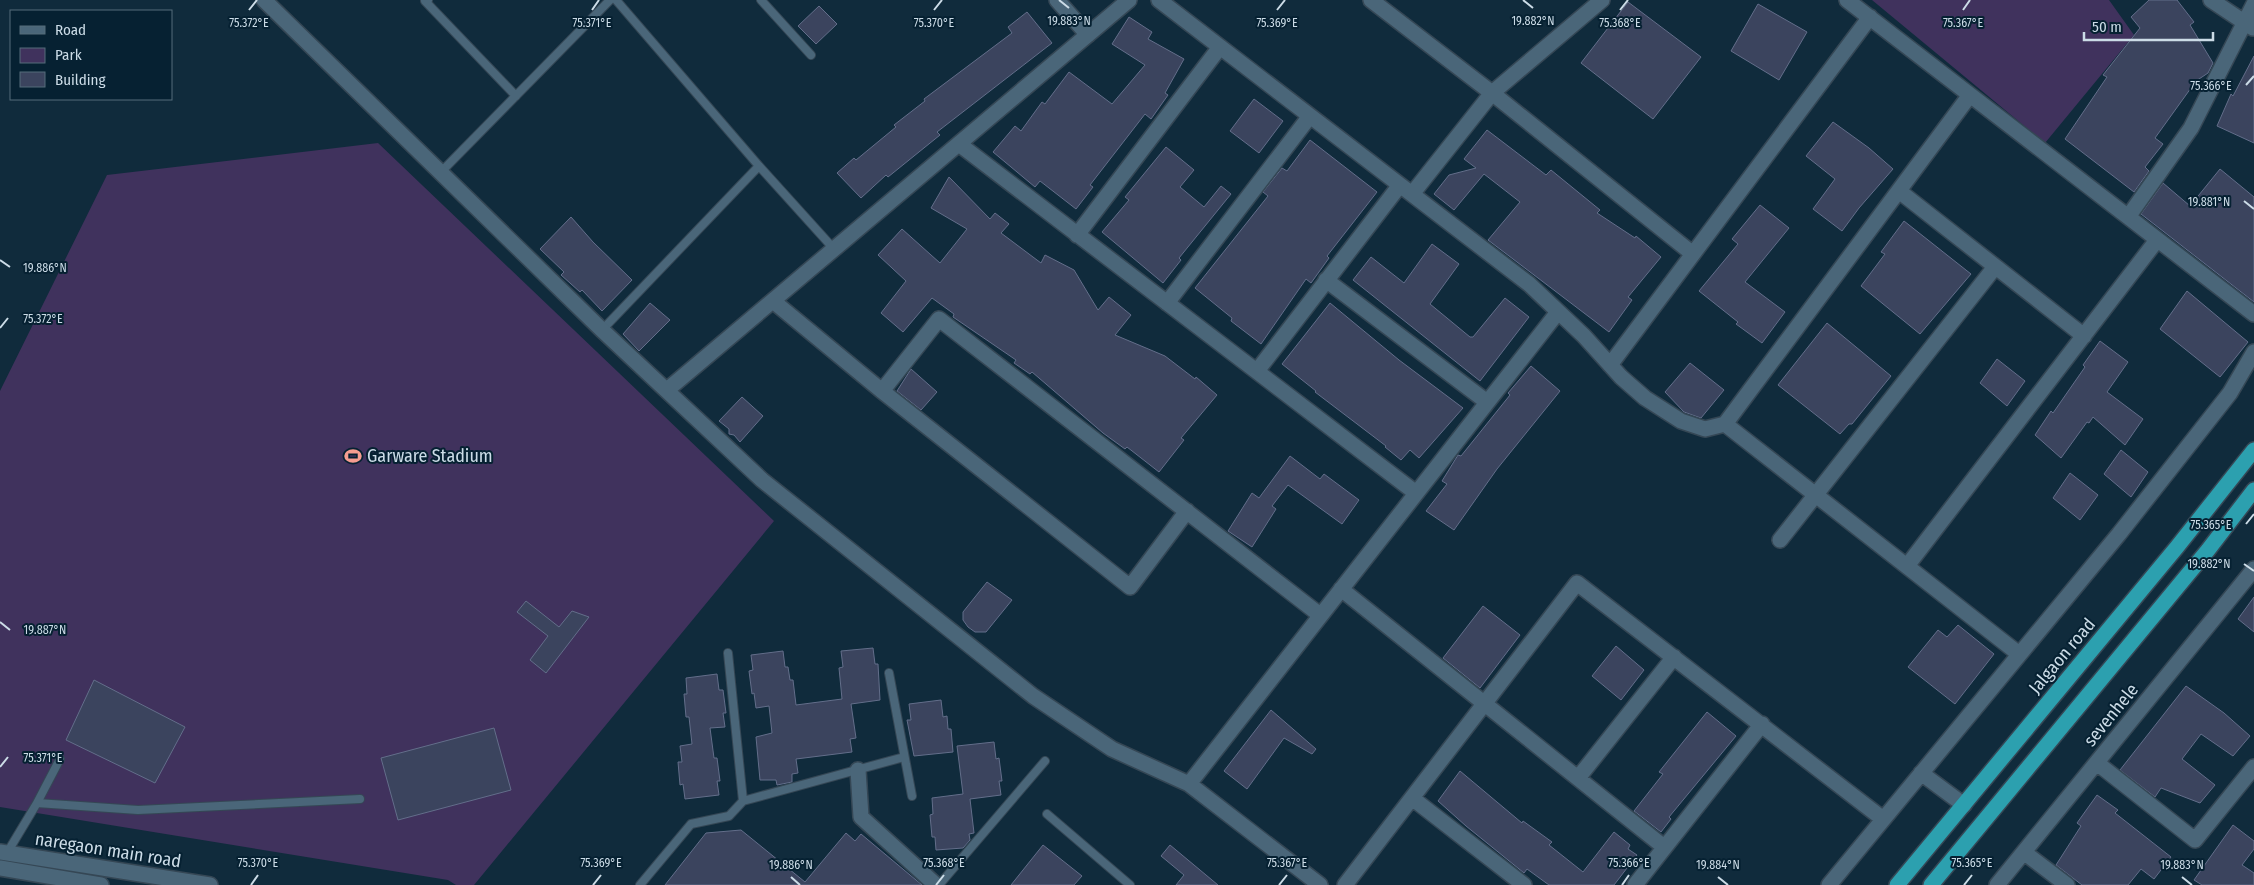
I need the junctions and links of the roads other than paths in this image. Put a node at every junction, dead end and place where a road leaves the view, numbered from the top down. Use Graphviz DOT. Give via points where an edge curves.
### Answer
graph roads {
  1 [pos="264,0"];
  2 [pos="428,0"];
  3 [pos="610,0"];
  4 [pos="616,0"];
  5 [pos="761,0"];
  6 [pos="1057,0"];
  7 [pos="1130,0"];
  8 [pos="1159,0"];
  9 [pos="1371,0"];
  10 [pos="1602,0"];
  11 [pos="1847,0"];
  12 [pos="2211,0"];
  13 [pos="2254,4"];
  14 [pos="1870,18"];
  15 [pos="2249,26"];
  16 [pos="1088,35"];
  17 [pos="1220,47"];
  18 [pos="811,55"];
  19 [pos="1492,93"];
  20 [pos="516,96"];
  21 [pos="1970,96"];
  22 [pos="1310,116"];
  23 [pos="959,144"];
  24 [pos="758,166"];
  25 [pos="440,172"];
  26 [pos="1400,185"];
  27 [pos="1899,191"];
  28 [pos="1412,194"];
  29 [pos="2128,217"];
  30 [pos="1077,235"];
  31 [pos="2157,240"];
  32 [pos="834,249"];
  33 [pos="1693,254"];
  34 [pos="1995,267"];
  35 [pos="1326,280"];
  36 [pos="773,301"];
  37 [pos="1168,303"];
  38 [pos="1558,312"];
  39 [pos="2254,314"];
  40 [pos="602,330"];
  41 [pos="2084,336"];
  42 [pos="2254,352"];
  43 [pos="1610,365"];
  44 [pos="1256,371"];
  45 [pos="667,390"];
  46 [pos="882,391"];
  47 [pos="1487,402"];
  48 [pos="1725,424"];
  49 [pos="2254,450"];
  50 [pos="2254,490"];
  51 [pos="1416,493"];
  52 [pos="1815,494"];
  53 [pos="1187,512"];
  54 [pos="1780,540"];
  55 [pos="1907,566"];
  56 [pos="2254,568"];
  57 [pos="1341,589"];
  58 [pos="1320,615"];
  59 [pos="728,653"];
  60 [pos="2019,654"];
  61 [pos="1674,657"];
  62 [pos="889,673"];
  63 [pos="1485,704"];
  64 [pos="1762,724"];
  65 [pos="904,757"];
  66 [pos="60,759"];
  67 [pos="1045,761"];
  68 [pos="2097,763"];
  69 [pos="2254,767"];
  70 [pos="858,770"];
  71 [pos="1921,773"];
  72 [pos="1578,778"];
  73 [pos="1188,784"];
  74 [pos="912,796"];
  75 [pos="1412,798"];
  76 [pos="360,799"];
  77 [pos="743,801"];
  78 [pos="37,803"];
  79 [pos="1964,805"];
  80 [pos="1047,814"];
  81 [pos="1884,819"];
  82 [pos="1664,847"];
  83 [pos="3,852"];
  84 [pos="2025,853"];
  85 [pos="0,868"];
  86 [pos="100,885"];
  87 [pos="210,885"];
  88 [pos="640,885"];
  89 [pos="937,885"];
  90 [pos="1130,885"];
  91 [pos="1320,885"];
  92 [pos="1345,885"];
  93 [pos="1524,885"];
  94 [pos="1635,885"];
  95 [pos="1830,885"];
  96 [pos="1897,885"];
  97 [pos="1931,885"];
  98 [pos="1997,885"];
  99 [pos="2067,885"];
  1 -- 25 [label="street"];
  2 -- 20 [label="lane" via="425,1"];
  3 -- 20 [label="lane"];
  4 -- 24 [label="lane"];
  5 -- 18 [label="lane"];
  6 -- 16 [label="street"];
  7 -- 16 [label="street"];
  8 -- 17 [label="street"];
  9 -- 19 [label="street"];
  10 -- 19 [label="street"];
  11 -- 14 [label="street"];
  12 -- 15 [label="street"];
  13 -- 15 [label="street"];
  14 -- 21 [label="street"];
  14 -- 33 [label="street"];
  15 -- 29 [label="street" via="2191,128"];
  16 -- 23 [label="street"];
  17 -- 22 [label="street"];
  17 -- 30 [label="street"];
  19 -- 28 [label="street"];
  19 -- 33 [label="street"];
  20 -- 25 [label="lane"];
  21 -- 27 [label="street"];
  21 -- 29 [label="street"];
  22 -- 26 [label="street"];
  22 -- 37 [label="street"];
  23 -- 30 [label="street"];
  23 -- 32 [label="street"];
  24 -- 32 [label="lane"];
  24 -- 40 [label="lane"];
  25 -- 40 [label="street"];
  26 -- 28 [label="street"];
  26 -- 35 [label="street"];
  27 -- 34 [label="street"];
  27 -- 48 [label="street"];
  28 -- 38 [label="street" via="1529,284"];
  29 -- 31 [label="street"];
  30 -- 37 [label="street"];
  31 -- 39 [label="street"];
  31 -- 41 [label="street"];
  32 -- 36 [label="street"];
  33 -- 43 [label="street"];
  34 -- 41 [label="street"];
  34 -- 52 [label="street"];
  35 -- 44 [label="street"];
  35 -- 47 [label="street"];
  36 -- 45 [label="street"];
  36 -- 46 [label="street"];
  37 -- 44 [label="street"];
  38 -- 43 [label="street"];
  38 -- 47 [label="street"];
  40 -- 45 [label="street"];
  41 -- 55 [label="street"];
  42 -- 60 [label="street" via="2230,393"];
  43 -- 48 [label="street" via="1645,398 1681,421 1705,429"];
  44 -- 51 [label="street"];
  45 -- 73 [label="street" via="762,480 1033,696 1112,750"];
  46 -- 53 [label="street" via="939,319"];
  46 -- 53 [label="street" via="1130,587"];
  47 -- 51 [label="street"];
  48 -- 52 [label="street"];
  49 -- 79 [label="highway, Jalgaon road"];
  50 -- 97 [label="highway"];
  51 -- 57 [label="street"];
  52 -- 54 [label="street"];
  52 -- 55 [label="street"];
  53 -- 58 [label="street"];
  55 -- 60 [label="street"];
  56 -- 68 [label="street, sevenhele"];
  57 -- 58 [label="street"];
  57 -- 63 [label="street"];
  58 -- 73 [label="street"];
  59 -- 77 [label="lane"];
  60 -- 71 [label="street"];
  61 -- 63 [label="street" via="1576,583"];
  61 -- 64 [label="street"];
  61 -- 72 [label="street"];
  62 -- 65 [label="lane"];
  63 -- 72 [label="street"];
  63 -- 75 [label="street"];
  64 -- 81 [label="street"];
  64 -- 82 [label="street"];
  65 -- 70 [label="lane"];
  65 -- 74 [label="lane"];
  66 -- 78 [label="lane"];
  67 -- 89 [label="lane"];
  68 -- 69 [label="street" via="2195,840"];
  68 -- 84 [label="street, sevenhele"];
  70 -- 77 [label="lane"];
  70 -- 89 [label="street" via="861,817"];
  71 -- 79 [label="street"];
  71 -- 81 [label="street"];
  72 -- 82 [label="street"];
  73 -- 91 [label="street"];
  75 -- 92 [label="street"];
  75 -- 93 [label="street"];
  76 -- 78 [label="lane" via="138,810"];
  77 -- 88 [label="lane" via="729,816 691,824"];
  78 -- 83 [label="lane"];
  79 -- 96 [label="highway, Jalgaon road"];
  80 -- 90 [label="lane"];
  81 -- 95 [label="street"];
  82 -- 94 [label="street"];
  83 -- 87 [label="street, naregaon main road"];
  84 -- 98 [label="street, sevenhele"];
  84 -- 99 [label="street"];
  85 -- 86 [label="street, naregaon main road"];
}
